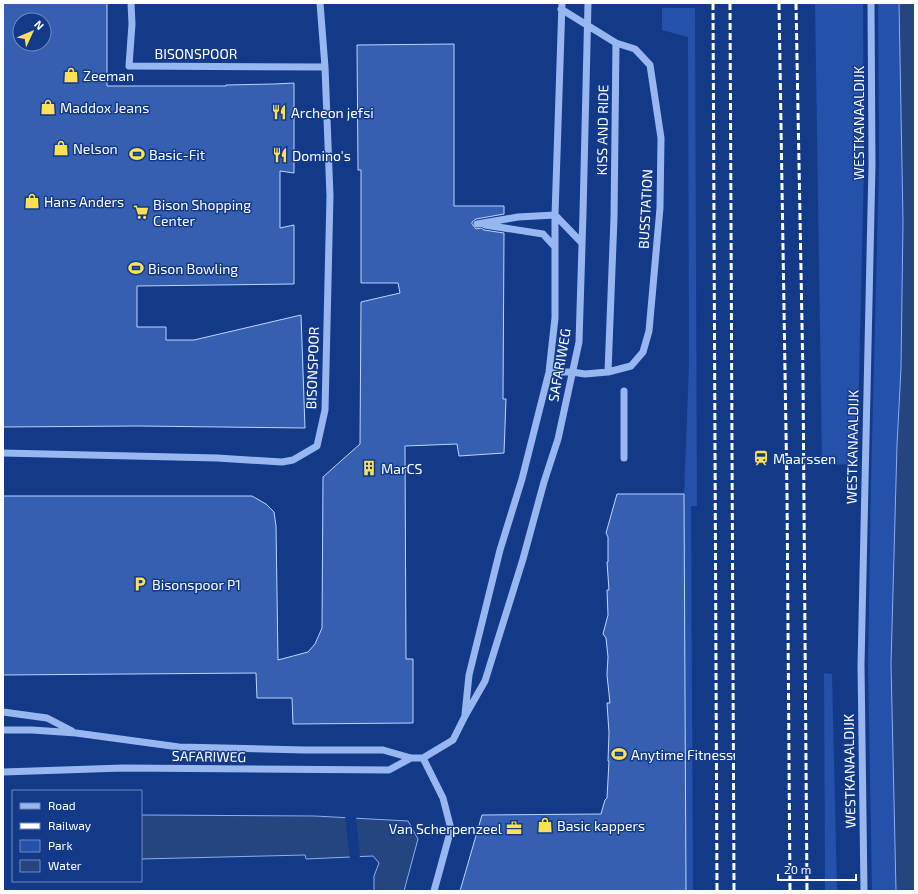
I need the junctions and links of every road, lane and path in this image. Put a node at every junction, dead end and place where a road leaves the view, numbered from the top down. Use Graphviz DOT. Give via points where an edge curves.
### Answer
graph roads {
  1 [pos="131,3"];
  2 [pos="320,3"];
  3 [pos="588,3"];
  4 [pos="870,3"];
  5 [pos="561,6"];
  6 [pos="587,24"];
  7 [pos="616,43"];
  8 [pos="325,67"];
  9 [pos="555,215"];
  10 [pos="581,242"];
  11 [pos="554,246"];
  12 [pos="549,372"];
  13 [pos="572,372"];
  14 [pos="608,372"];
  15 [pos="624,391"];
  16 [pos="3,454"];
  17 [pos="624,458"];
  18 [pos="3,712"];
  19 [pos="465,716"];
  20 [pos="3,730"];
  21 [pos="76,733"];
  22 [pos="411,758"];
  23 [pos="423,758"];
  24 [pos="3,772"];
  25 [pos="434,891"];
  26 [pos="864,891"];
  1 -- 8 [label="street, BISONSPOOR" via="129,66"];
  2 -- 8 [label="street, BISONSPOOR"];
  3 -- 6 [label="street, SAFARIWEG"];
  4 -- 26 [label="street, WESTKANAALDIJK" via="872,165 861,666"];
  5 -- 6 [label="street, BUSSTATION"];
  5 -- 9 [label="street, SAFARIWEG"];
  6 -- 7 [label="street, BUSSTATION"];
  6 -- 10 [label="street, SAFARIWEG"];
  7 -- 14 [label="street, KISS AND RIDE" via="614,218"];
  7 -- 14 [label="street, BUSSTATION" via="635,49 650,65 661,138 660,208 650,331 643,352 631,366"];
  8 -- 16 [label="street, BISONSPOOR" via="330,196 325,410 317,446 293,460 282,462 217,458"];
  9 -- 10 [label="street"];
  9 -- 11 [label="street, SAFARIWEG"];
  9 -- 11 [label="street" via="518,217 477,224 543,234"];
  10 -- 13 [label="street, SAFARIWEG" via="578,342"];
  11 -- 12 [label="street, SAFARIWEG" via="555,318"];
  12 -- 13 [label="street, BUSSTATION"];
  12 -- 19 [label="street, SAFARIWEG" via="469,675"];
  13 -- 14 [label="street, BUSSTATION"];
  13 -- 19 [label="street, SAFARIWEG" via="558,439 524,559 485,681"];
  15 -- 17 [label="street"];
  18 -- 21 [label="street" via="47,718"];
  19 -- 23 [label="street, SAFARIWEG" via="453,740"];
  20 -- 21 [label="street, SAFARIWEG"];
  21 -- 22 [label="street, SAFARIWEG" via="180,747 383,750"];
  22 -- 23 [label="street, SAFARIWEG"];
  22 -- 24 [label="street, SAFARIWEG" via="389,770 123,768"];
  23 -- 25 [label="street" via="443,798 451,829"];
}
